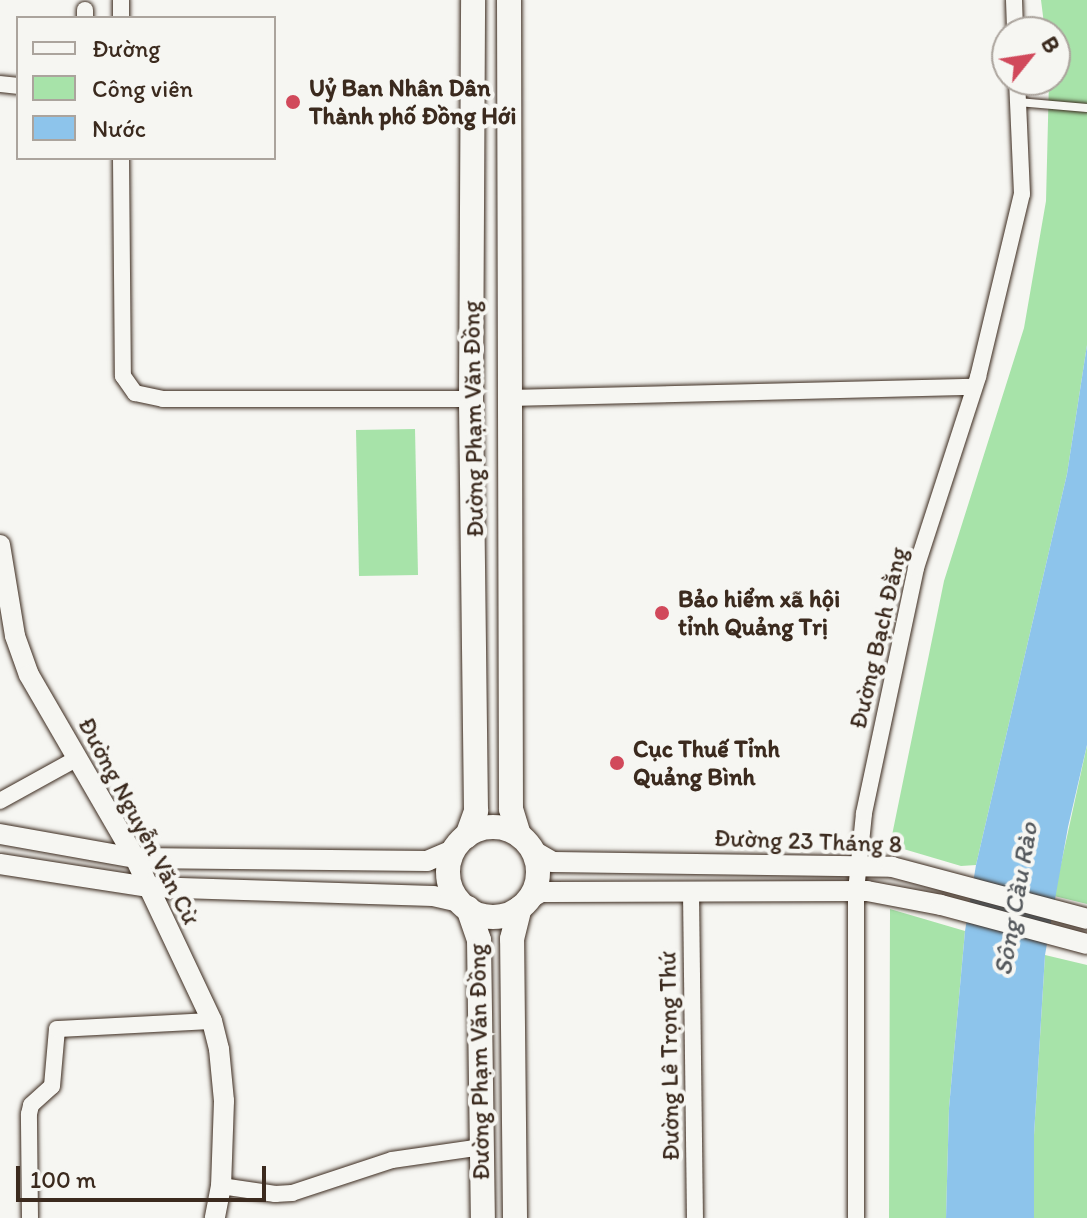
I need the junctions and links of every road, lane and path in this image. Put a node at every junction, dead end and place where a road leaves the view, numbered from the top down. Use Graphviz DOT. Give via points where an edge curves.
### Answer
graph roads {
  1 [pos="473,0"];
  2 [pos="509,0"];
  3 [pos="1018,96"];
  4 [pos="1018,102"];
  5 [pos="1087,108"];
  6 [pos="121,160"];
  7 [pos="974,387"];
  8 [pos="509,398"];
  9 [pos="471,399"];
  10 [pos="0,546"];
  11 [pos="76,759"];
  12 [pos="0,801"];
  13 [pos="0,834"];
  14 [pos="461,842"];
  15 [pos="525,843"];
  16 [pos="135,858"];
  17 [pos="0,864"];
  18 [pos="859,865"];
  19 [pos="149,887"];
  20 [pos="856,891"];
  21 [pos="691,893"];
  22 [pos="525,903"];
  23 [pos="464,905"];
  24 [pos="1083,918"];
  25 [pos="1080,942"];
  26 [pos="212,1021"];
  27 [pos="482,1147"];
  28 [pos="221,1186"];
  29 [pos="30,1218"];
  30 [pos="215,1218"];
  31 [pos="483,1218"];
  32 [pos="515,1218"];
  33 [pos="695,1218"];
  34 [pos="856,1218"];
  1 -- 9 [label="main road, Đường Phạm Văn Đồng"];
  2 -- 8 [label="main road, Đường Phạm Văn Đồng"];
  3 -- 4 [label="street, Đường Bạch Đằng"];
  4 -- 5 [label="lane"];
  4 -- 7 [label="street, Đường Bạch Đằng" via="1022,194"];
  6 -- 9 [label="street" via="123,376 135,393 163,399"];
  7 -- 8 [label="street"];
  7 -- 18 [label="street, Đường Bạch Đằng" via="916,568 864,813"];
  8 -- 9 [label="main road"];
  8 -- 15 [label="main road, Đường Phạm Văn Đồng" via="511,809"];
  9 -- 14 [label="main road, Đường Phạm Văn Đồng" via="476,811"];
  10 -- 11 [label="street, Đường Nguyễn Văn Cừ" via="15,636 29,675"];
  11 -- 12 [label="street"];
  11 -- 16 [label="street, Đường Nguyễn Văn Cừ"];
  13 -- 16 [label="street"];
  14 -- 15 [label="main road" via="493,827"];
  14 -- 16 [label="street" via="427,861"];
  14 -- 23 [label="main road" via="448,867 449,881"];
  15 -- 18 [label="street, Đường 23 Tháng 8" via="553,862"];
  15 -- 22 [label="main road" via="538,874"];
  16 -- 19 [label="street, Đường Nguyễn Văn Cừ"];
  17 -- 19 [label="street"];
  18 -- 20 [label="street, Đường Bạch Đằng"];
  18 -- 24 [label="street, Đường 23 Tháng 8" via="892,867"];
  19 -- 23 [label="street" via="433,896"];
  19 -- 26 [label="street, Đường Nguyễn Văn Cừ"];
  20 -- 21 [label="street, Đường 23 Tháng 8"];
  20 -- 25 [label="street, Đường 23 Tháng 8" via="898,895"];
  20 -- 34 [label="street, Đường Bạch Đằng"];
  21 -- 22 [label="street, Đường 23 Tháng 8" via="541,892"];
  21 -- 33 [label="street, Đường Lê Trọng Thứ"];
  22 -- 23 [label="main road" via="502,917 487,917"];
  22 -- 32 [label="main road, Đường Phạm Văn Đồng" via="512,939"];
  23 -- 27 [label="main road, Đường Phạm Văn Đồng" via="479,940"];
  26 -- 28 [label="street, Đường Nguyễn Văn Cừ" via="224,1101"];
  26 -- 29 [label="street" via="57,1029 52,1086 31,1105 29,1114"];
  27 -- 28 [label="street" via="392,1160 292,1193"];
  27 -- 31 [label="main road, Đường Phạm Văn Đồng"];
  28 -- 30 [label="street, Đường Nguyễn Văn Cừ"];
}
